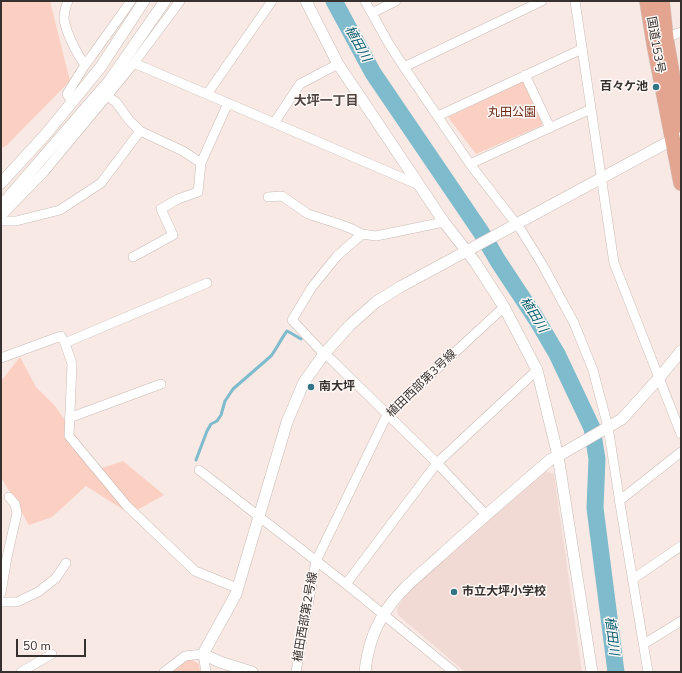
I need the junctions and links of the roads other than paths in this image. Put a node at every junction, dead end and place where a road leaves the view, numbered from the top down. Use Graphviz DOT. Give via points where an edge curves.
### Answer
graph roads {
  1 [pos="68,1"];
  2 [pos="131,1"];
  3 [pos="144,1"];
  4 [pos="165,1"];
  5 [pos="180,1"];
  6 [pos="272,1"];
  7 [pos="306,1"];
  8 [pos="366,1"];
  9 [pos="396,1"];
  10 [pos="542,1"];
  11 [pos="575,1"];
  12 [pos="647,1"];
  13 [pos="662,1"];
  14 [pos="372,13"];
  15 [pos="681,32"];
  16 [pos="666,38"];
  17 [pos="582,49"];
  18 [pos="134,63"];
  19 [pos="338,64"];
  20 [pos="85,65"];
  21 [pos="404,67"];
  22 [pos="525,75"];
  23 [pos="207,94"];
  24 [pos="107,96"];
  25 [pos="72,102"];
  26 [pos="228,103"];
  27 [pos="591,109"];
  28 [pos="438,116"];
  29 [pos="274,123"];
  30 [pos="681,125"];
  31 [pos="550,128"];
  32 [pos="140,131"];
  33 [pos="677,137"];
  34 [pos="201,163"];
  35 [pos="470,164"];
  36 [pos="602,178"];
  37 [pos="1,183"];
  38 [pos="681,183"];
  39 [pos="419,185"];
  40 [pos="268,197"];
  41 [pos="1,206"];
  42 [pos="1,216"];
  43 [pos="1,221"];
  44 [pos="444,222"];
  45 [pos="514,225"];
  46 [pos="362,234"];
  47 [pos="469,249"];
  48 [pos="133,257"];
  49 [pos="207,283"];
  50 [pos="504,307"];
  51 [pos="65,343"];
  52 [pos="681,351"];
  53 [pos="324,354"];
  54 [pos="1,358"];
  55 [pos="537,370"];
  56 [pos="659,378"];
  57 [pos="162,384"];
  58 [pos="387,414"];
  59 [pos="69,418"];
  60 [pos="608,427"];
  61 [pos="681,434"];
  62 [pos="681,452"];
  63 [pos="560,455"];
  64 [pos="437,463"];
  65 [pos="198,470"];
  66 [pos="9,497"];
  67 [pos="619,502"];
  68 [pos="486,515"];
  69 [pos="258,516"];
  70 [pos="681,546"];
  71 [pos="316,561"];
  72 [pos="66,563"];
  73 [pos="633,579"];
  74 [pos="346,584"];
  75 [pos="237,588"];
  76 [pos="1,593"];
  77 [pos="1,602"];
  78 [pos="383,615"];
  79 [pos="681,621"];
  80 [pos="644,644"];
  81 [pos="52,654"];
  82 [pos="203,654"];
  83 [pos="21,672"];
  84 [pos="164,672"];
  85 [pos="206,672"];
  86 [pos="252,672"];
  87 [pos="296,672"];
  88 [pos="365,672"];
  89 [pos="454,672"];
  90 [pos="592,672"];
  91 [pos="648,672"];
  1 -- 20 [label="street" via="64,18 66,28"];
  2 -- 20 [label="street"];
  3 -- 25 [label="street" via="100,68"];
  4 -- 41 [label="street" via="110,80"];
  5 -- 18 [label="street"];
  6 -- 23 [label="street"];
  7 -- 19 [label="street"];
  8 -- 14 [label="street"];
  9 -- 14 [label="street"];
  10 -- 21 [label="street"];
  11 -- 17 [label="street"];
  12 -- 33 [label="highway, 国道153号" via="654,44"];
  13 -- 16 [label="highway, 国道153号"];
  14 -- 21 [label="street"];
  15 -- 16 [label="street"];
  16 -- 30 [label="highway, 国道153号"];
  17 -- 22 [label="street"];
  17 -- 27 [label="street"];
  18 -- 23 [label="street"];
  18 -- 24 [label="street"];
  19 -- 29 [label="street" via="300,84"];
  19 -- 39 [label="street"];
  20 -- 25 [label="street" via="67,94"];
  21 -- 28 [label="street"];
  22 -- 28 [label="street"];
  22 -- 31 [label="street"];
  23 -- 26 [label="street"];
  24 -- 32 [label="street" via="116,102"];
  24 -- 42 [label="street" via="44,172"];
  25 -- 37 [label="street"];
  26 -- 29 [label="street"];
  26 -- 34 [label="street"];
  27 -- 31 [label="street"];
  27 -- 36 [label="street"];
  28 -- 35 [label="street"];
  29 -- 39 [label="street"];
  31 -- 35 [label="street"];
  32 -- 34 [label="street" via="183,151"];
  32 -- 43 [label="street" via="101,183 60,210 16,222"];
  33 -- 36 [label="street"];
  33 -- 38 [label="highway, 国道153号"];
  34 -- 48 [label="street" via="198,192 161,209 173,235"];
  35 -- 45 [label="street"];
  36 -- 45 [label="street"];
  36 -- 56 [label="street" via="614,263"];
  39 -- 44 [label="street"];
  40 -- 46 [label="street" via="282,196 308,214"];
  44 -- 46 [label="street" via="376,236"];
  44 -- 47 [label="street"];
  45 -- 47 [label="street"];
  45 -- 60 [label="street" via="542,264 574,324 593,370"];
  46 -- 53 [label="street" via="337,256 312,287 292,320"];
  47 -- 50 [label="street" via="474,262"];
  47 -- 53 [label="street" via="376,302 350,325"];
  49 -- 51 [label="street"];
  50 -- 55 [label="street"];
  50 -- 58 [label="street, 植田西部第3号線"];
  51 -- 54 [label="street" via="61,336"];
  51 -- 59 [label="street" via="72,364"];
  52 -- 56 [label="street"];
  53 -- 58 [label="street"];
  53 -- 69 [label="street" via="304,382 286,422"];
  55 -- 63 [label="street"];
  55 -- 64 [label="street"];
  56 -- 60 [label="street" via="622,419"];
  56 -- 61 [label="street"];
  57 -- 59 [label="street"];
  58 -- 64 [label="street"];
  58 -- 71 [label="street, 植田西部第3号線"];
  59 -- 75 [label="street" via="68,436 127,506 196,572"];
  60 -- 63 [label="street"];
  60 -- 67 [label="street"];
  62 -- 67 [label="street"];
  63 -- 68 [label="street" via="551,459"];
  63 -- 90 [label="street"];
  64 -- 68 [label="street"];
  64 -- 74 [label="street"];
  65 -- 69 [label="street"];
  66 -- 76 [label="street" via="15,504 17,513"];
  67 -- 73 [label="street"];
  68 -- 78 [label="street" via="398,595"];
  69 -- 71 [label="street"];
  69 -- 75 [label="street"];
  70 -- 73 [label="street"];
  71 -- 74 [label="street"];
  71 -- 87 [label="street, 植田西部第2号線"];
  72 -- 77 [label="street" via="56,578 38,592 17,602"];
  73 -- 80 [label="street"];
  74 -- 78 [label="street"];
  75 -- 82 [label="street"];
  78 -- 88 [label="street" via="368,651"];
  78 -- 89 [label="street"];
  79 -- 80 [label="street"];
  80 -- 91 [label="street"];
  81 -- 83 [label="street"];
  82 -- 84 [label="street" via="185,656"];
  82 -- 85 [label="street"];
  82 -- 86 [label="street"];
}
